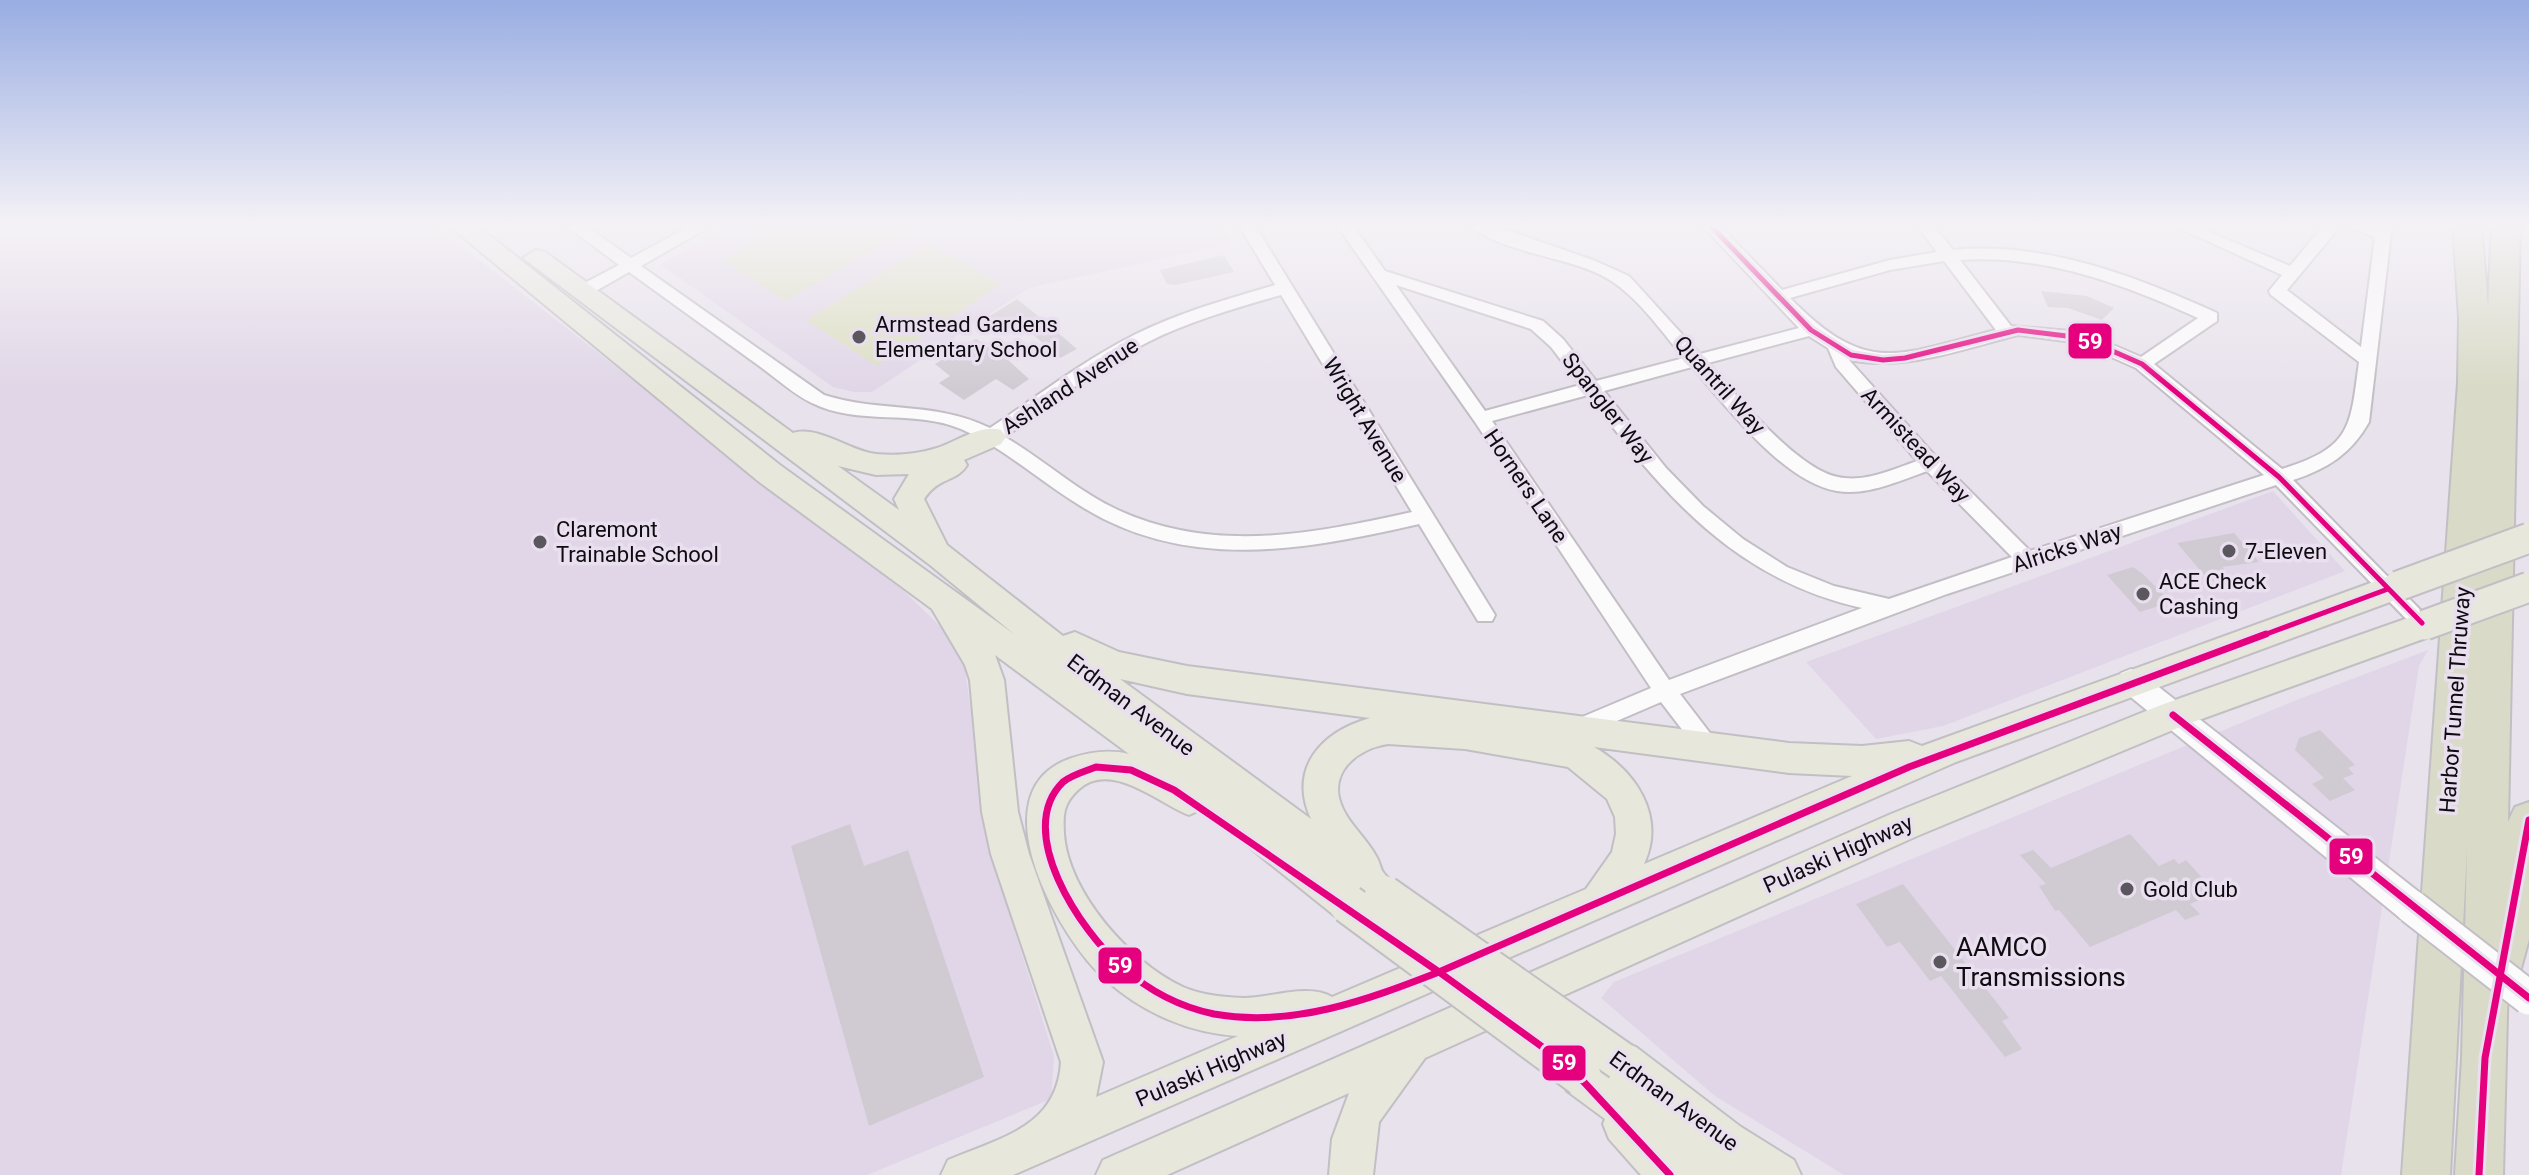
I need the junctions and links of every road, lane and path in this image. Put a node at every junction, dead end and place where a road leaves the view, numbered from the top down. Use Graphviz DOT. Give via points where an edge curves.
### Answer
graph roads {
  1 [pos="527,279"];
  2 [pos="564,279"];
  3 [pos="605,279"];
  4 [pos="649,279"];
  5 [pos="1279,279"];
  6 [pos="1381,279"];
  7 [pos="1393,279"];
  8 [pos="1619,279"];
  9 [pos="1762,279"];
  10 [pos="1844,279"];
  11 [pos="1966,279"];
  12 [pos="2123,279"];
  13 [pos="2285,279"];
  14 [pos="2377,279"];
  15 [pos="2471,279"];
  16 [pos="2504,279"];
  17 [pos="1285,288"];
  18 [pos="581,292"];
  19 [pos="1778,296"];
  20 [pos="1811,330"];
  21 [pos="2006,331"];
  22 [pos="1836,349"];
  23 [pos="1699,360"];
  24 [pos="2368,361"];
  25 [pos="2142,364"];
  26 [pos="1593,388"];
  27 [pos="713,391"];
  28 [pos="1481,418"];
  29 [pos="991,437"];
  30 [pos="1930,463"];
  31 [pos="2279,477"];
  32 [pos="1424,516"];
  33 [pos="2529,538"];
  34 [pos="2027,560"];
  35 [pos="936,573"];
  36 [pos="2529,587"];
  37 [pos="1812,589"];
  38 [pos="2394,591"];
  39 [pos="1891,606"];
  40 [pos="1006,610"];
  41 [pos="1485,615"];
  42 [pos="1841,625"];
  43 [pos="2425,625"];
  44 [pos="2131,681"];
  45 [pos="1664,690"];
  46 [pos="2173,715"];
  47 [pos="1576,729"];
  48 [pos="1708,747"];
  49 [pos="1944,752"];
  50 [pos="2529,820"];
  51 [pos="1772,824"];
  52 [pos="1806,868"];
  53 [pos="1366,899"];
  54 [pos="1600,899"];
  55 [pos="1379,996"];
  56 [pos="2529,998"];
  57 [pos="1422,1039"];
  58 [pos="2485,1058"];
  59 [pos="1582,1077"];
  60 [pos="1047,1140"];
  61 [pos="963,1175"];
  62 [pos="1118,1175"];
  63 [pos="1351,1175"];
  64 [pos="1670,1175"];
  65 [pos="1718,1175"];
  66 [pos="1779,1175"];
  67 [pos="2426,1175"];
  68 [pos="2479,1175"];
  1 -- 35 [label="main road, Erdman Avenue" via="769,473"];
  2 -- 18 [label="main road, Erdman Avenue"];
  3 -- 18 [label="street"];
  4 -- 29 [label="street" via="818,399 860,410 943,417"];
  5 -- 17 [label="street, Wright Avenue"];
  6 -- 28 [label="street, Horners Lane"];
  7 -- 26 [label="street, Spangler Way" via="1537,325"];
  8 -- 23 [label="street, Quantril Way"];
  9 -- 19 [label="street, Armistead Way"];
  10 -- 19 [label="street"];
  11 -- 21 [label="street"];
  12 -- 25 [label="street" via="2211,317"];
  13 -- 24 [label="street" via="2277,291 2282,297"];
  14 -- 24 [label="street, Alricks Way"];
  15 -- 67 [label="highway, Harbor Tunnel Thruway" via="2474,383"];
  16 -- 58 [label="highway, Harbor Tunnel Thruway" via="2489,706"];
  17 -- 29 [label="street, Ashland Avenue" via="1143,337"];
  17 -- 32 [label="street, Wright Avenue"];
  18 -- 27 [label="main road, Erdman Avenue"];
  19 -- 20 [label="street, Armistead Way"];
  20 -- 22 [label="street, Armistead Way"];
  20 -- 23 [label="street"];
  21 -- 22 [label="street" via="1895,359 1865,358"];
  21 -- 25 [label="street" via="2073,336"];
  22 -- 30 [label="street, Armistead Way" via="1842,363"];
  23 -- 26 [label="street"];
  23 -- 30 [label="street, Quantril Way" via="1757,427 1809,475 1850,484"];
  24 -- 31 [label="street, Alricks Way" via="2354,435 2324,460"];
  25 -- 31 [label="street"];
  26 -- 28 [label="street"];
  26 -- 37 [label="street, Spangler Way" via="1685,503 1741,548"];
  27 -- 29 [label="main road" via="834,455 867,464 936,461"];
  27 -- 35 [label="main road, Erdman Avenue"];
  28 -- 45 [label="street, Horners Lane"];
  29 -- 32 [label="street" via="1110,514 1182,539 1218,545 1291,545"];
  29 -- 35 [label="main road" via="952,465 923,477 911,490 909,499"];
  30 -- 34 [label="street, Armistead Way"];
  31 -- 34 [label="street, Alricks Way"];
  31 -- 38 [label="street"];
  32 -- 41 [label="street, Wright Avenue"];
  33 -- 38 [label="main road, Pulaski Highway, bridge"];
  34 -- 39 [label="street, Alricks Way"];
  35 -- 40 [label="main road, Erdman Avenue"];
  35 -- 53 [label="main road, Erdman Avenue" via="1205,790"];
  35 -- 60 [label="main road" via="984,670 1000,812 1010,854 1082,1062 1082,1086 1075,1103"];
  36 -- 43 [label="main road, Pulaski Highway, bridge"];
  37 -- 39 [label="street, Spangler Way"];
  37 -- 42 [label="street, Spangler Way"];
  38 -- 43 [label="street"];
  38 -- 44 [label="main road, Pulaski Highway"];
  39 -- 42 [label="street, Alricks Way"];
  40 -- 47 [label="main road" via="1112,664 1149,673"];
  40 -- 53 [label="main road, Erdman Avenue"];
  42 -- 45 [label="street, Alricks Way"];
  43 -- 46 [label="main road, Pulaski Highway"];
  44 -- 46 [label="street"];
  44 -- 49 [label="main road, Pulaski Highway"];
  45 -- 47 [label="street, Alricks Way"];
  45 -- 48 [label="street, Horners Lane"];
  46 -- 52 [label="main road, Pulaski Highway"];
  46 -- 56 [label="street, bridge"];
  47 -- 48 [label="main road"];
  48 -- 49 [label="main road" via="1828,761"];
  49 -- 51 [label="main road, Pulaski Highway"];
  50 -- 58 [label="highway"];
  51 -- 52 [label="main road"];
  51 -- 54 [label="main road, Pulaski Highway"];
  52 -- 57 [label="main road, Pulaski Highway"];
  53 -- 54 [label="main road" via="1327,816 1321,779 1327,762 1353,738 1392,729 1565,751 1598,766 1625,796 1635,834 1631,851"];
  53 -- 55 [label="main road" via="1129,769 1095,766 1078,771 1053,790 1048,805 1047,845 1070,902 1114,961 1170,1001 1242,1018 1283,1017"];
  53 -- 59 [label="main road, Erdman Avenue, bridge"];
  53 -- 66 [label="main road, Erdman Avenue, bridge" via="1621,1061 1726,1142"];
  54 -- 55 [label="main road, Pulaski Highway"];
  55 -- 60 [label="main road, Pulaski Highway"];
  57 -- 62 [label="main road, Pulaski Highway"];
  57 -- 63 [label="main road" via="1377,1083 1358,1116 1351,1139"];
  58 -- 68 [label="highway, Harbor Tunnel Thruway"];
  59 -- 64 [label="main road"];
  59 -- 65 [label="main road, Erdman Avenue"];
  60 -- 61 [label="main road, Pulaski Highway"];
}
